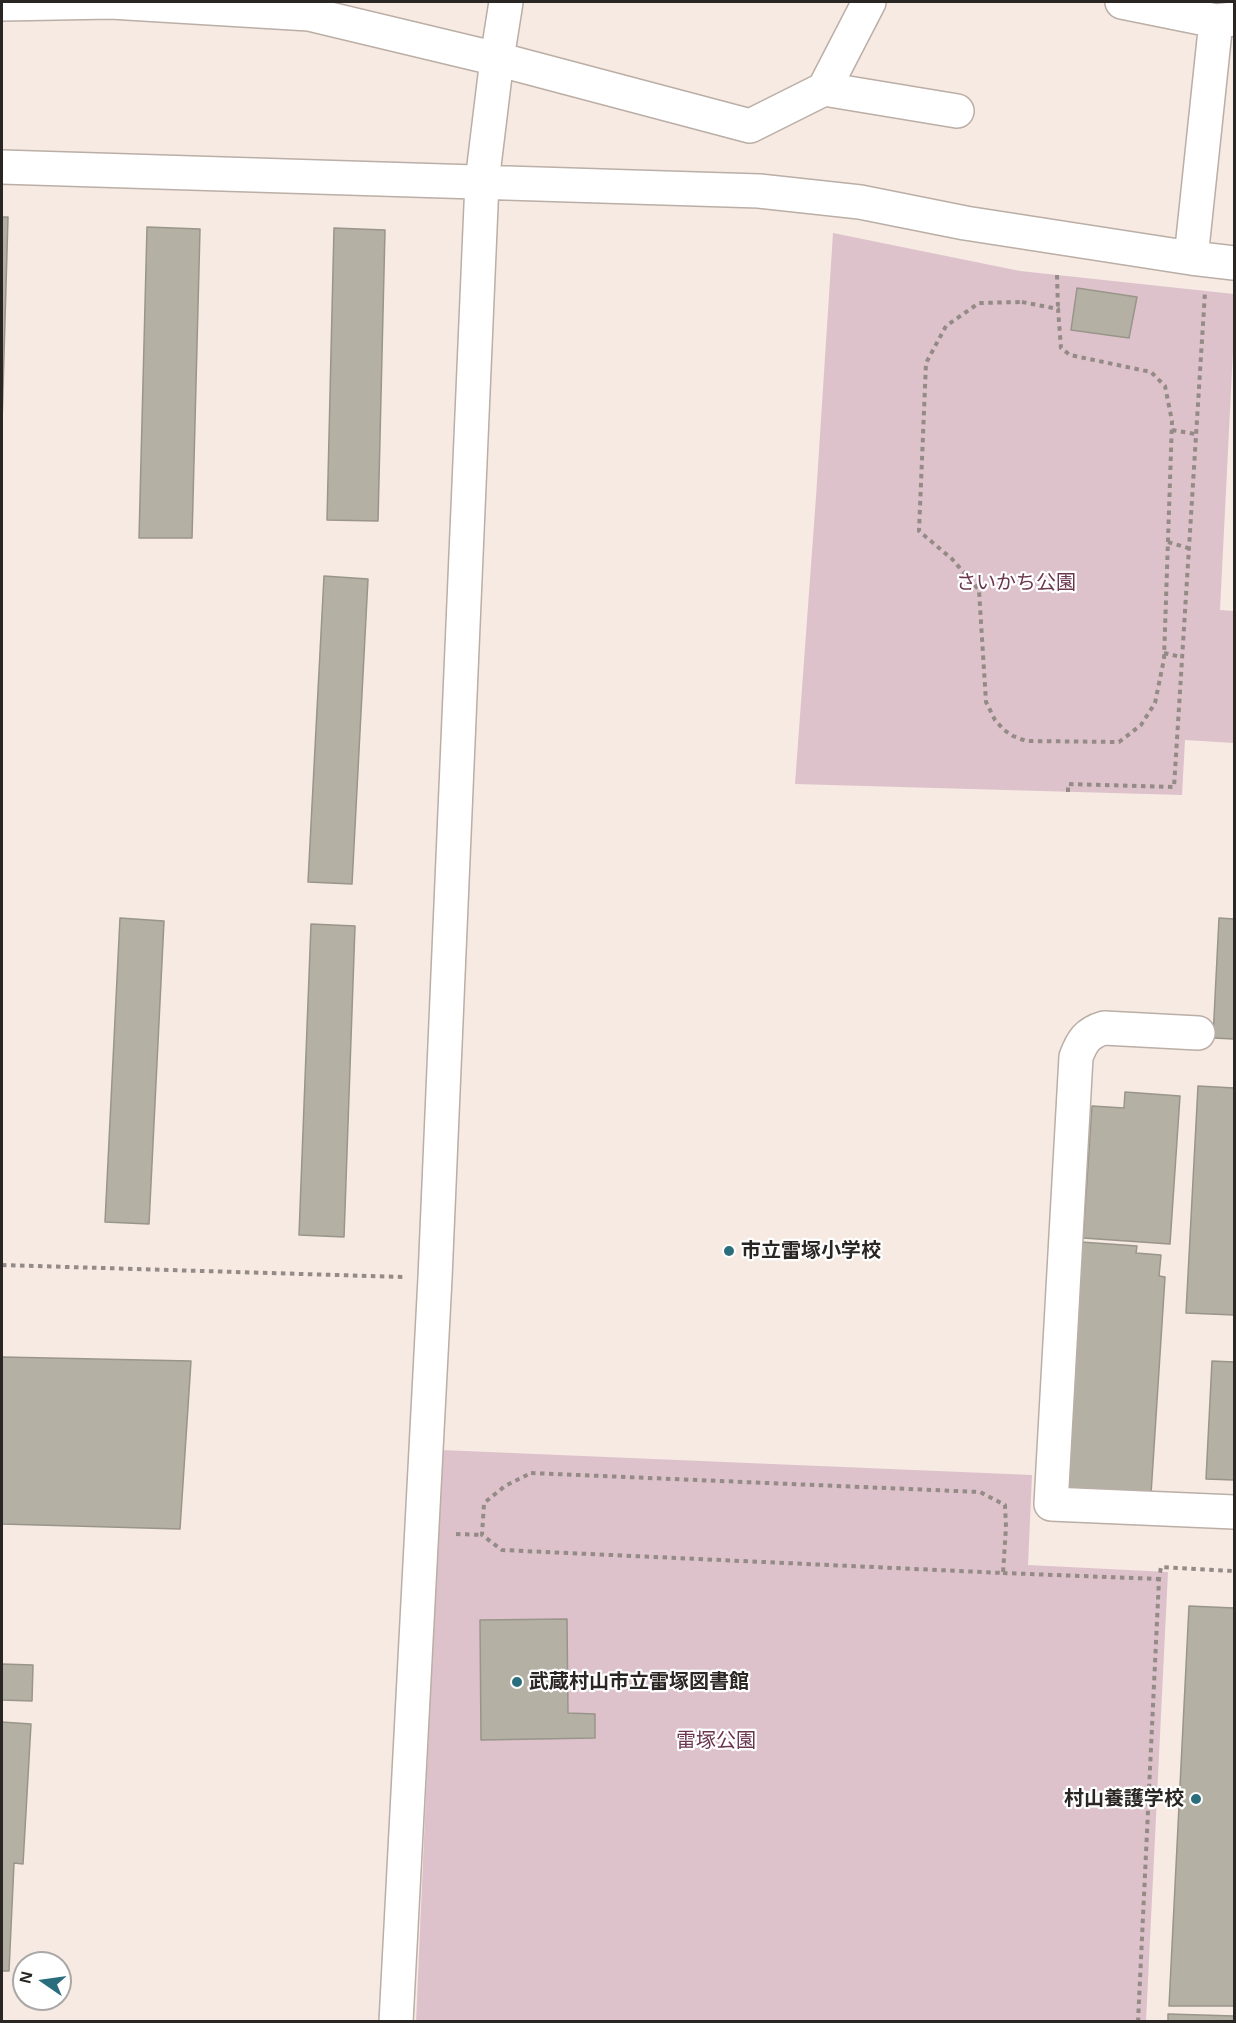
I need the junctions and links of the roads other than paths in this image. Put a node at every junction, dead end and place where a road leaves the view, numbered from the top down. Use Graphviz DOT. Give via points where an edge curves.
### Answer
graph roads {
  1 [pos="111,2"];
  2 [pos="506,2"];
  3 [pos="869,2"];
  4 [pos="1122,2"];
  5 [pos="2,4"];
  6 [pos="1225,20"];
  7 [pos="497,59"];
  8 [pos="824,89"];
  9 [pos="957,111"];
  10 [pos="2,167"];
  11 [pos="482,182"];
  12 [pos="1211,261"];
  13 [pos="1198,1033"];
  14 [pos="1234,1512"];
  15 [pos="396,2022"];
  1 -- 5 [label="street"];
  1 -- 7 [label="street" via="309,14"];
  2 -- 7 [label="street"];
  3 -- 8 [label="street"];
  4 -- 6 [label="street"];
  6 -- 12 [label="street"];
  7 -- 8 [label="street" via="750,126"];
  7 -- 11 [label="street"];
  8 -- 9 [label="street"];
  10 -- 11 [label="street"];
  11 -- 12 [label="street" via="759,191 860,202 965,223"];
  11 -- 15 [label="street" via="435,1278"];
  13 -- 14 [label="street" via="1104,1028 1091,1031 1081,1042 1076,1057 1051,1504"];
}
